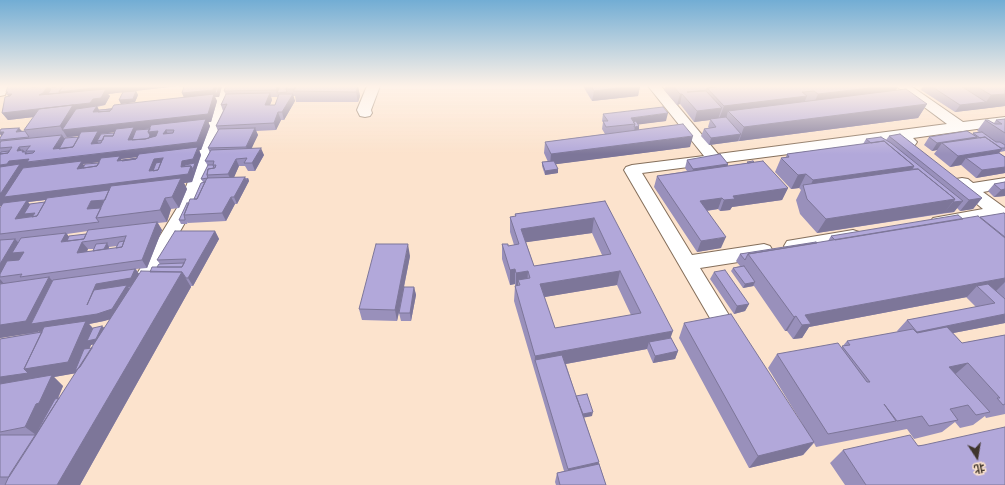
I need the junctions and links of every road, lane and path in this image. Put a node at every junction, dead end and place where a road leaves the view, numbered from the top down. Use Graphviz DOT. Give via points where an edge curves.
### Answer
graph roads {
  1 [pos="219,109"];
  2 [pos="365,109"];
  3 [pos="672,109"];
  4 [pos="934,109"];
  5 [pos="365,114"];
  6 [pos="1005,121"];
  7 [pos="960,127"];
  8 [pos="900,135"];
  9 [pos="919,149"];
  10 [pos="714,160"];
  11 [pos="950,174"];
  12 [pos="1005,183"];
  13 [pos="969,189"];
  14 [pos="1002,215"];
  15 [pos="921,225"];
  16 [pos="867,234"];
  17 [pos="688,263"];
  18 [pos="128,306"];
  19 [pos="740,350"];
  1 -- 18 [label="street" via="213,133 188,203"];
  2 -- 5 [label="street"];
  3 -- 10 [label="street"];
  4 -- 7 [label="street"];
  6 -- 7 [label="street"];
  7 -- 8 [label="street"];
  8 -- 9 [label="street"];
  8 -- 10 [label="street"];
  10 -- 17 [label="street" via="632,170"];
  11 -- 13 [label="street"];
  12 -- 13 [label="street"];
  13 -- 14 [label="street"];
  14 -- 15 [label="street"];
  16 -- 17 [label="street"];
  17 -- 19 [label="street"];
}
